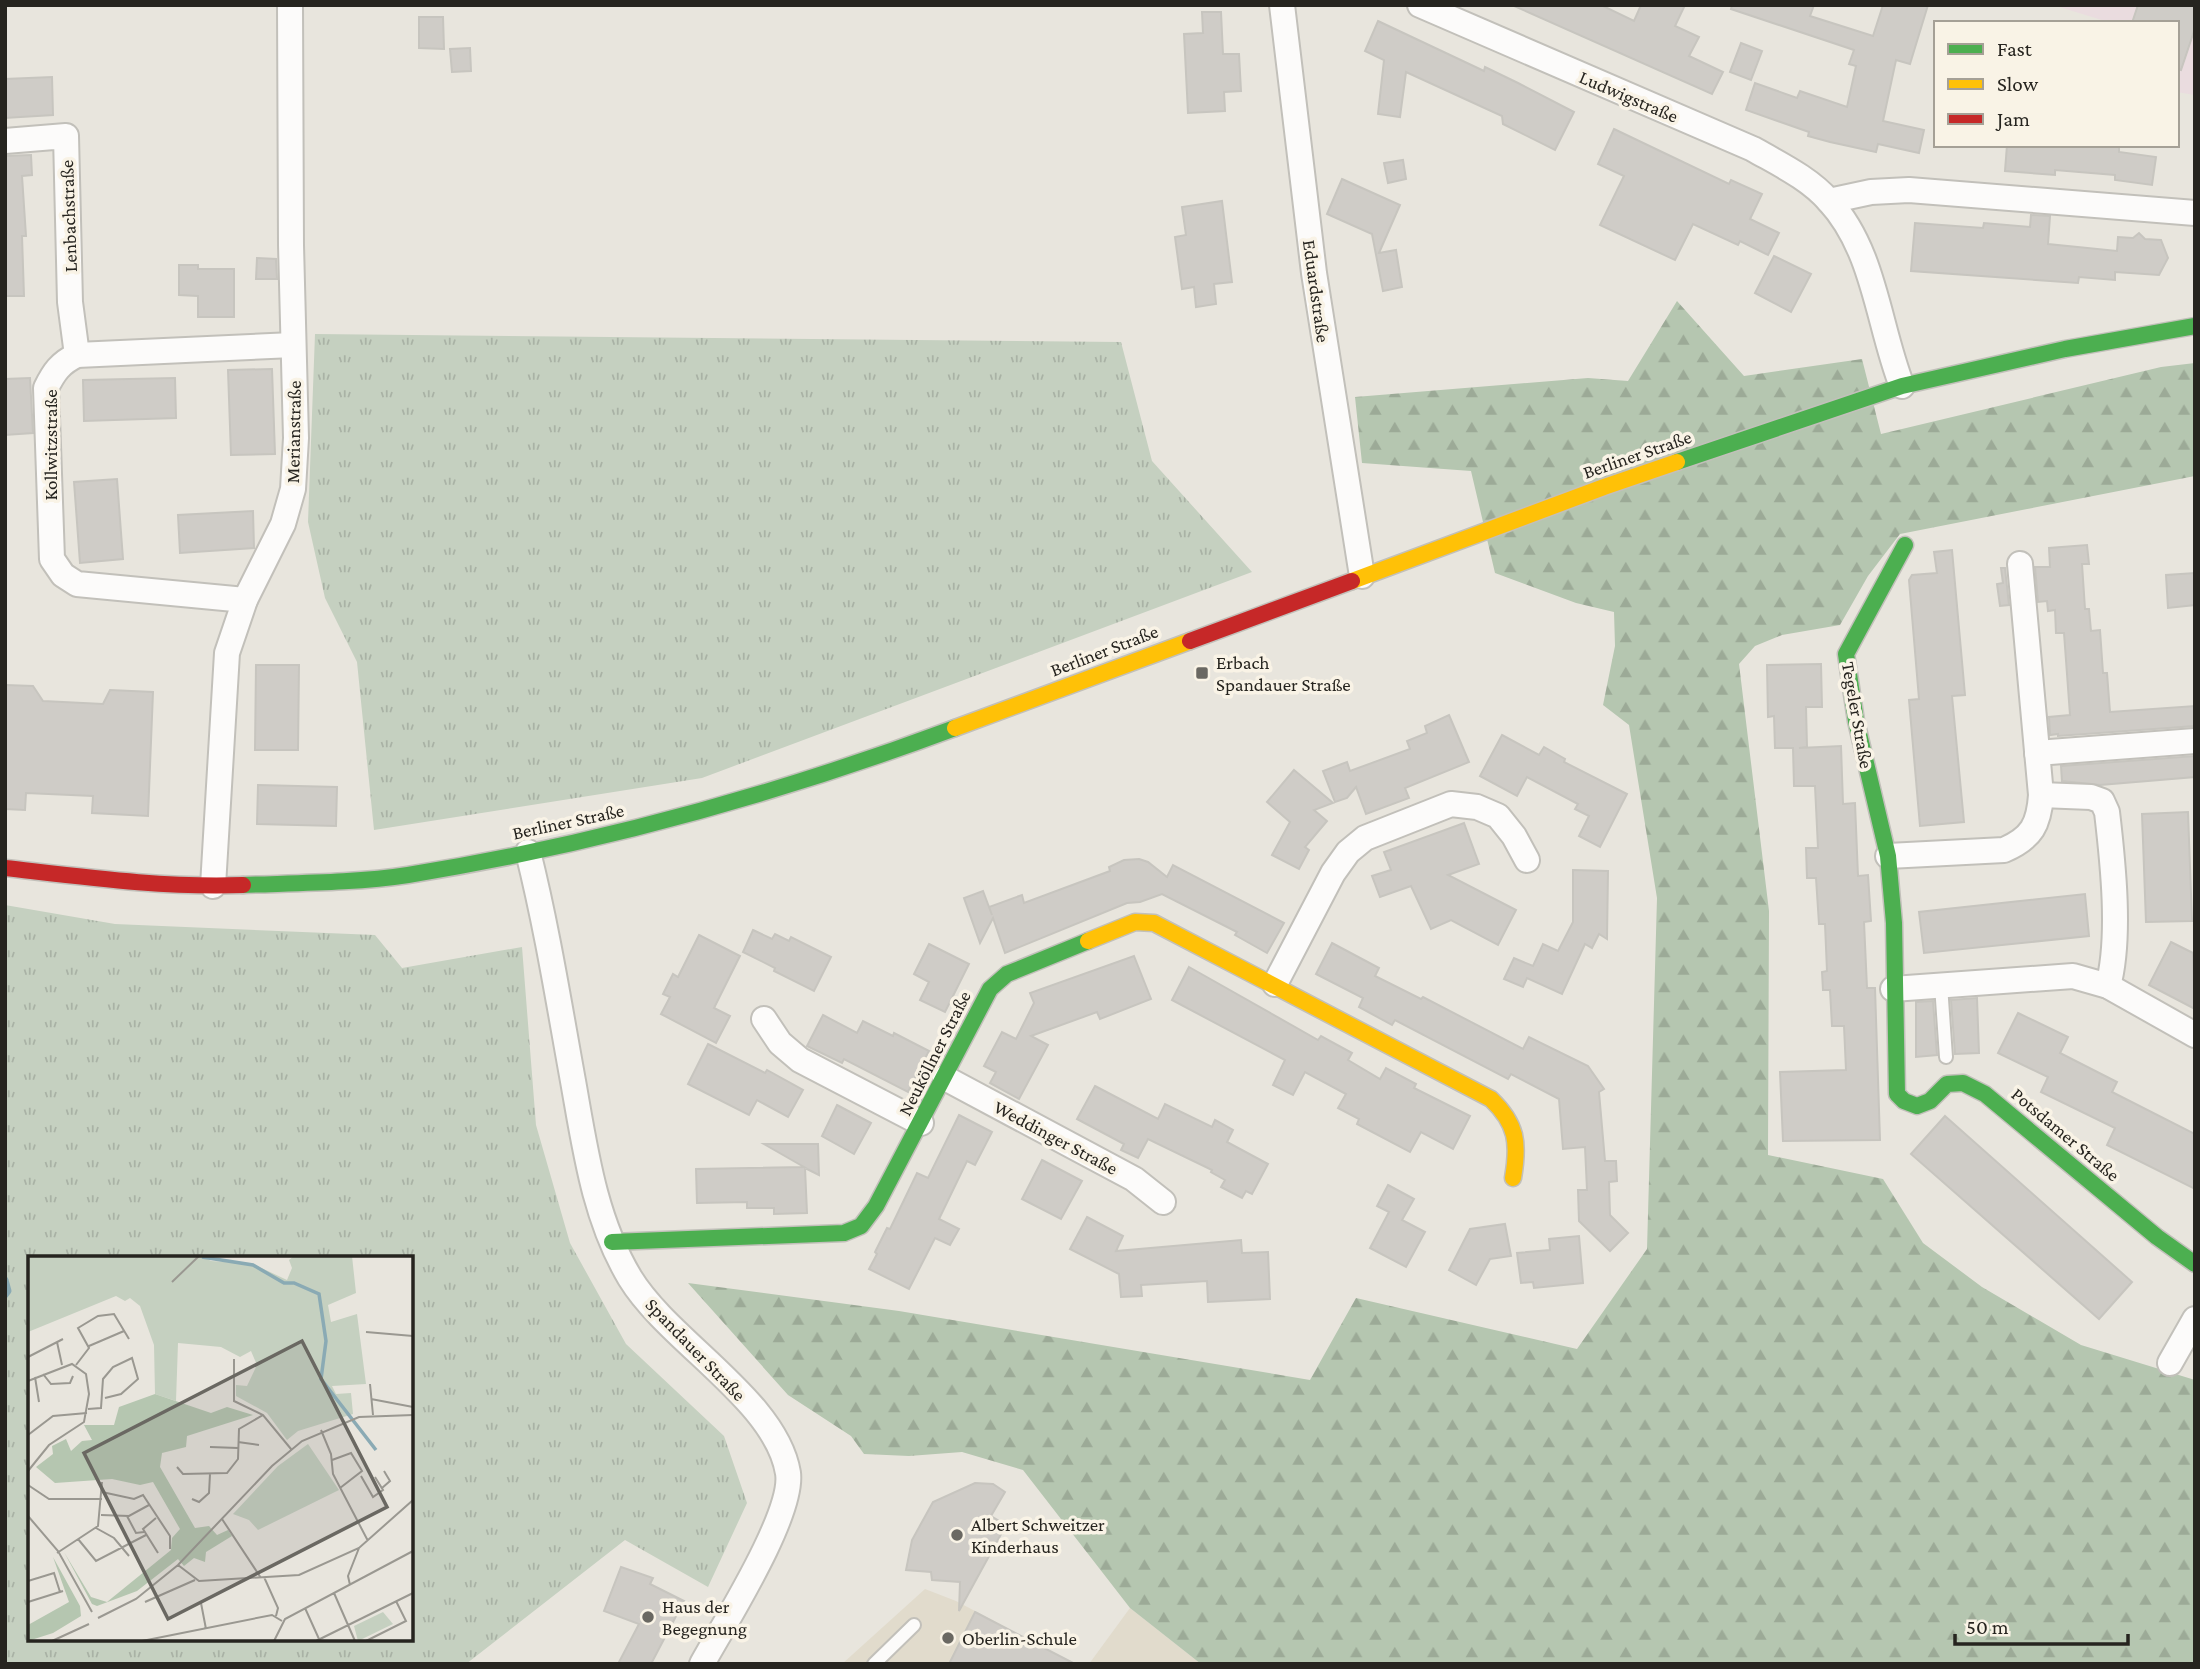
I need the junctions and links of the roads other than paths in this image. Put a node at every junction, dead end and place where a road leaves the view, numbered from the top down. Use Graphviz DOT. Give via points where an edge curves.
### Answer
graph roads {
  1 [pos="290,5"];
  2 [pos="1282,5"];
  3 [pos="1420,5"];
  4 [pos="5,141"];
  5 [pos="1829,201"];
  6 [pos="2195,213"];
  7 [pos="2195,326"];
  8 [pos="293,345"];
  9 [pos="77,355"];
  10 [pos="1902,386"];
  11 [pos="1905,545"];
  12 [pos="2021,564"];
  13 [pos="1362,576"];
  14 [pos="245,600"];
  15 [pos="2195,741"];
  16 [pos="2037,754"];
  17 [pos="2041,794"];
  18 [pos="528,852"];
  19 [pos="1888,856"];
  20 [pos="1527,860"];
  21 [pos="5,868"];
  22 [pos="213,886"];
  23 [pos="1275,984"];
  24 [pos="1941,985"];
  25 [pos="2108,986"];
  26 [pos="1894,989"];
  27 [pos="764,1019"];
  28 [pos="2195,1035"];
  29 [pos="1946,1057"];
  30 [pos="945,1077"];
  31 [pos="1902,1101"];
  32 [pos="922,1123"];
  33 [pos="1513,1178"];
  34 [pos="1163,1202"];
  35 [pos="612,1242"];
  36 [pos="2195,1264"];
  37 [pos="2195,1319"];
  38 [pos="2170,1363"];
  39 [pos="914,1625"];
  40 [pos="702,1664"];
  41 [pos="874,1664"];
  1 -- 8 [label="street, Merianstraße"];
  2 -- 13 [label="street, Eduardstraße" via="1314,273"];
  3 -- 5 [label="street, Ludwigstraße" via="1753,149 1801,177"];
  4 -- 9 [label="street, Lenbachstraße" via="65,136 70,302"];
  5 -- 6 [label="street" via="1909,190"];
  5 -- 10 [label="street, Ludwigstraße" via="1863,258"];
  7 -- 10 [label="street, Berliner Straße" via="2065,349"];
  8 -- 9 [label="street"];
  8 -- 14 [label="street, Merianstraße" via="293,489 283,524"];
  9 -- 14 [label="street, Kollwitzstraße" via="63,362 46,388 52,559 63,575 78,584"];
  10 -- 13 [label="street, Berliner Straße" via="1604,487"];
  11 -- 19 [label="street, Tegeler Straße" via="1846,654 1856,721"];
  12 -- 16 [label="street"];
  13 -- 18 [label="street, Berliner Straße" via="895,750 750,798"];
  14 -- 22 [label="street, Merianstraße" via="227,653"];
  15 -- 16 [label="street"];
  16 -- 17 [label="street"];
  17 -- 19 [label="street" via="2040,816 2031,832 2004,850"];
  17 -- 25 [label="street" via="2091,797 2102,801 2107,812 2116,942"];
  18 -- 22 [label="street, Berliner Straße" via="405,875"];
  18 -- 35 [label="street, Spandauer Straße" via="589,1171"];
  19 -- 26 [label="street, Tegeler Straße"];
  20 -- 23 [label="street" via="1498,816 1478,807 1451,804 1365,838 1333,873"];
  21 -- 22 [label="street, Berliner Straße"];
  23 -- 30 [label="street, Neuköllner Straße" via="1154,923 1135,922 1007,974 990,989"];
  23 -- 33 [label="street, Neuköllner Straße" via="1491,1099 1507,1113 1516,1137"];
  24 -- 25 [label="street" via="2073,976"];
  24 -- 26 [label="street"];
  24 -- 29 [label="lane"];
  25 -- 28 [label="street"];
  26 -- 31 [label="street, Tegeler Straße" via="1896,1088"];
  27 -- 32 [label="street" via="780,1043 800,1060"];
  30 -- 32 [label="street, Neuköllner Straße"];
  30 -- 34 [label="street, Weddinger Straße" via="1134,1179"];
  31 -- 36 [label="street, Potsdamer Straße" via="1924,1105 1947,1084 1963,1083 1985,1094"];
  32 -- 35 [label="street, Neuköllner Straße" via="876,1206 861,1226 844,1233"];
  35 -- 40 [label="street, Spandauer Straße" via="631,1279 658,1314 765,1420 788,1474 785,1500 771,1539"];
  37 -- 38 [label="street"];
  39 -- 41 [label="lane"];
}
